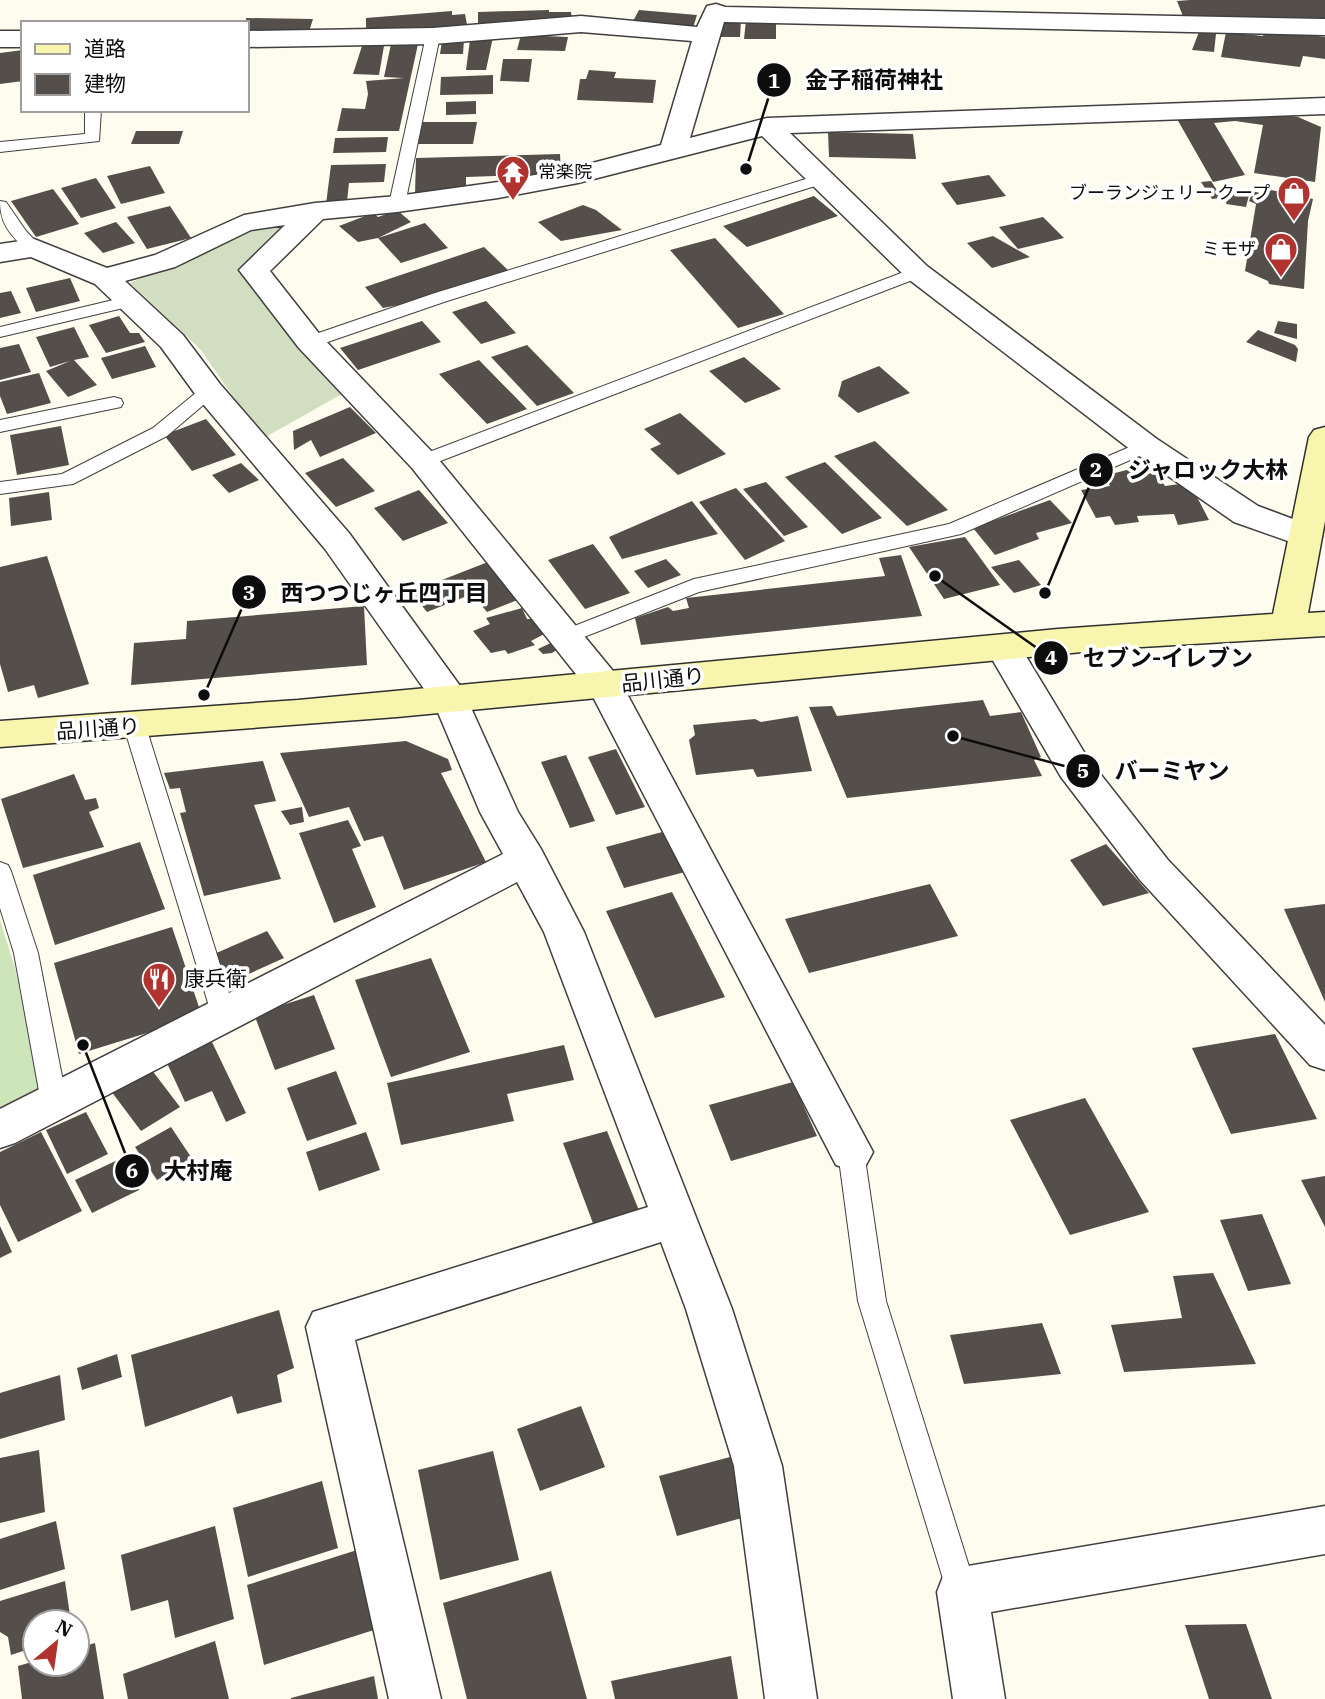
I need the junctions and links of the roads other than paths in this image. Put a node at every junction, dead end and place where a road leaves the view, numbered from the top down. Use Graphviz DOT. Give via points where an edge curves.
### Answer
graph roads {
  1 [pos="713,16"];
  2 [pos="1325,27"];
  3 [pos="433,36"];
  4 [pos="0,39"];
  5 [pos="21,39"];
  6 [pos="248,39"];
  7 [pos="1325,106"];
  8 [pos="93,112"];
  9 [pos="767,126"];
  10 [pos="0,147"];
  11 [pos="673,149"];
  12 [pos="822,178"];
  13 [pos="397,204"];
  14 [pos="0,206"];
  15 [pos="315,211"];
  16 [pos="34,248"];
  17 [pos="0,253"];
  18 [pos="917,272"];
  19 [pos="105,278"];
  20 [pos="130,301"];
  21 [pos="0,332"];
  22 [pos="310,342"];
  23 [pos="209,391"];
  24 [pos="114,403"];
  25 [pos="0,426"];
  26 [pos="1146,446"];
  27 [pos="1323,455"];
  28 [pos="423,461"];
  29 [pos="1,486"];
  30 [pos="1305,536"];
  31 [pos="1325,624"];
  32 [pos="1288,625"];
  33 [pos="566,637"];
  34 [pos="1003,647"];
  35 [pos="605,686"];
  36 [pos="450,699"];
  37 [pos="135,727"];
  38 [pos="0,734"];
  39 [pos="527,859"];
  40 [pos="0,871"];
  41 [pos="224,1016"];
  42 [pos="1325,1053"];
  43 [pos="54,1102"];
  44 [pos="0,1130"];
  45 [pos="851,1152"];
  46 [pos="672,1219"];
  47 [pos="1325,1530"];
  48 [pos="962,1592"];
  49 [pos="415,1699"];
  50 [pos="791,1699"];
  51 [pos="979,1699"];
  1 -- 2 [label="street"];
  1 -- 3 [label="street"];
  1 -- 11 [label="street"];
  3 -- 6 [label="street"];
  3 -- 13 [label="lane"];
  4 -- 5 [label="street"];
  7 -- 9 [label="street"];
  8 -- 10 [label="lane" via="93,138"];
  9 -- 11 [label="street"];
  9 -- 12 [label="street"];
  11 -- 13 [label="street" via="578,175"];
  12 -- 18 [label="street"];
  12 -- 22 [label="lane" via="467,288"];
  13 -- 15 [label="street"];
  14 -- 16 [label="lane"];
  15 -- 19 [label="street" via="244,223 165,261"];
  15 -- 22 [label="street" via="254,270"];
  16 -- 17 [label="street"];
  16 -- 19 [label="street"];
  18 -- 26 [label="street"];
  18 -- 28 [label="lane"];
  19 -- 20 [label="street"];
  20 -- 21 [label="lane"];
  20 -- 23 [label="street" via="172,341"];
  22 -- 28 [label="street"];
  23 -- 29 [label="lane" via="160,432 66,480"];
  23 -- 36 [label="street" via="337,541"];
  24 -- 25 [label="lane"];
  26 -- 30 [label="street" via="1246,514"];
  26 -- 33 [label="lane" via="954,529 694,586"];
  27 -- 30 [label="street"];
  28 -- 33 [label="street"];
  30 -- 32 [label="street"];
  31 -- 32 [label="street, 品川通り"];
  32 -- 34 [label="street, 品川通り"];
  33 -- 35 [label="street"];
  34 -- 35 [label="street, 品川通り"];
  34 -- 42 [label="street" via="1074,766 1154,870"];
  35 -- 36 [label="street, 品川通り"];
  35 -- 45 [label="street"];
  36 -- 37 [label="street, 品川通り"];
  36 -- 39 [label="street" via="499,812"];
  37 -- 38 [label="street, 品川通り"];
  37 -- 41 [label="lane"];
  39 -- 41 [label="street"];
  39 -- 46 [label="street" via="564,932"];
  40 -- 43 [label="lane" via="26,953"];
  41 -- 43 [label="street"];
  43 -- 44 [label="street"];
  45 -- 48 [label="lane" via="872,1301"];
  46 -- 49 [label="street" via="329,1327"];
  46 -- 50 [label="street" via="709,1308 758,1466"];
  47 -- 48 [label="street"];
  48 -- 51 [label="street"];
}
